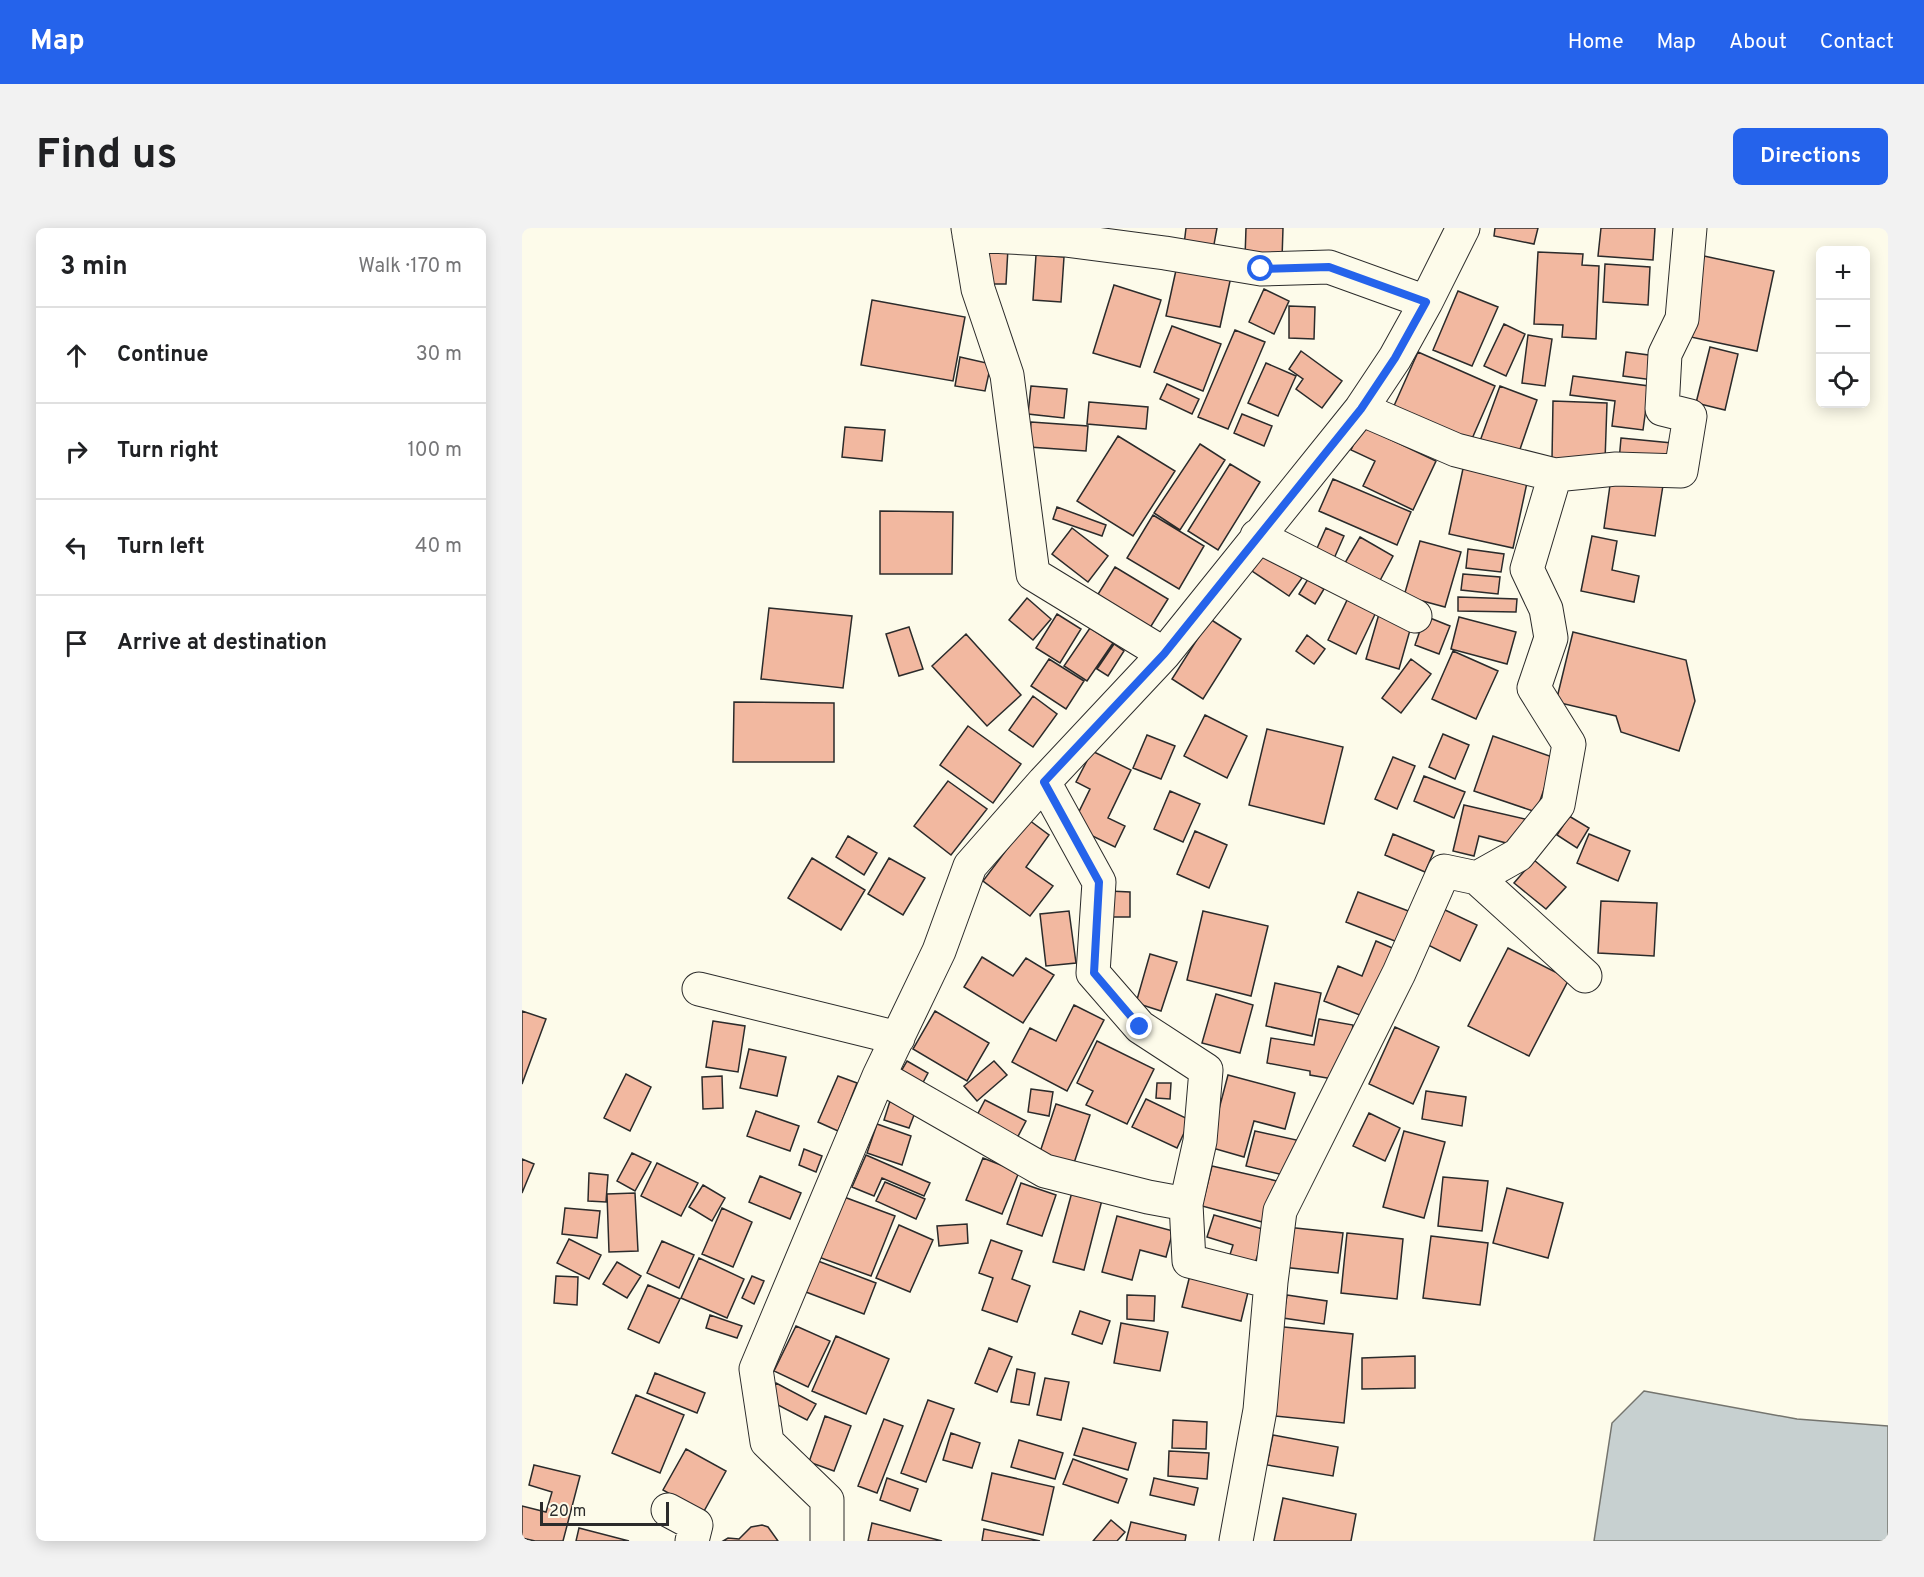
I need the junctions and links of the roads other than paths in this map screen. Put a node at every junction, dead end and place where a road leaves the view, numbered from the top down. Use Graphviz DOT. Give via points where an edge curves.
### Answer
graph roads {
  1 [pos="1463,228"];
  2 [pos="1690,228"];
  3 [pos="969,232"];
  4 [pos="1426,302"];
  5 [pos="1361,409"];
  6 [pos="1555,475"];
  7 [pos="1257,536"];
  8 [pos="1415,616"];
  9 [pos="1164,654"];
  10 [pos="1044,782"];
  11 [pos="1477,878"];
  12 [pos="1585,976"];
  13 [pos="699,989"];
  14 [pos="898,1038"];
  15 [pos="879,1076"];
  16 [pos="1186,1204"];
  17 [pos="1271,1282"];
  18 [pos="668,1510"];
  19 [pos="692,1541"];
  20 [pos="827,1541"];
  21 [pos="1236,1541"];
  1 -- 4 [label="street"];
  2 -- 6 [label="street" via="1682,319 1665,354 1662,409 1690,417 1681,471 1616,469"];
  3 -- 4 [label="street" via="1065,240 1261,269 1329,267"];
  3 -- 9 [label="street" via="978,289 1007,375 1033,574"];
  4 -- 5 [label="street"];
  5 -- 6 [label="street" via="1456,450"];
  5 -- 7 [label="street"];
  6 -- 11 [label="street" via="1527,569 1546,609 1551,638 1534,688 1569,744 1558,805 1518,855"];
  7 -- 8 [label="street"];
  7 -- 9 [label="street"];
  9 -- 10 [label="street"];
  10 -- 14 [label="street" via="970,866 939,951"];
  10 -- 16 [label="street" via="1099,882 1094,973 1140,1027 1206,1070 1200,1141"];
  11 -- 12 [label="street"];
  11 -- 17 [label="street" via="1444,871 1399,974 1280,1210"];
  13 -- 14 [label="street"];
  14 -- 15 [label="street"];
  15 -- 16 [label="street" via="1045,1171"];
  15 -- 20 [label="street" via="756,1369 766,1442 827,1500"];
  16 -- 17 [label="street" via="1189,1261"];
  17 -- 21 [label="street" via="1260,1410"];
  18 -- 19 [label="street" via="696,1526"];
}
